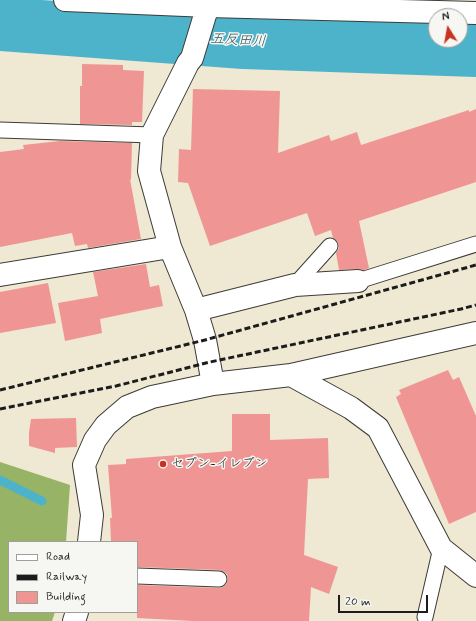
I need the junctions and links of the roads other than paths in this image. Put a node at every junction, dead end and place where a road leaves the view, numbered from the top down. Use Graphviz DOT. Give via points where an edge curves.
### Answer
graph roads {
  1 [pos="66,0"];
  2 [pos="208,7"];
  3 [pos="476,13"];
  4 [pos="0,130"];
  5 [pos="152,135"];
  6 [pos="476,244"];
  7 [pos="330,246"];
  8 [pos="170,247"];
  9 [pos="0,275"];
  10 [pos="358,281"];
  11 [pos="295,285"];
  12 [pos="196,310"];
  13 [pos="476,333"];
  14 [pos="291,375"];
  15 [pos="213,384"];
  16 [pos="89,541"];
  17 [pos="441,548"];
  18 [pos="138,576"];
  19 [pos="476,576"];
  20 [pos="218,579"];
  21 [pos="425,617"];
  1 -- 2 [label="street"];
  2 -- 3 [label="street"];
  2 -- 5 [label="street" via="192,58"];
  4 -- 5 [label="lane"];
  5 -- 8 [label="street" via="149,171"];
  6 -- 10 [label="lane"];
  7 -- 11 [label="lane"];
  8 -- 9 [label="street"];
  8 -- 12 [label="street"];
  10 -- 11 [label="street"];
  11 -- 12 [label="street"];
  12 -- 15 [label="street" via="205,340"];
  13 -- 14 [label="street"];
  14 -- 15 [label="street"];
  14 -- 17 [label="street" via="351,408 378,428"];
  15 -- 16 [label="street" via="152,397 127,407 106,425 94,440 84,465 92,515"];
  17 -- 19 [label="street"];
  17 -- 21 [label="lane"];
  18 -- 20 [label="lane"];
}
